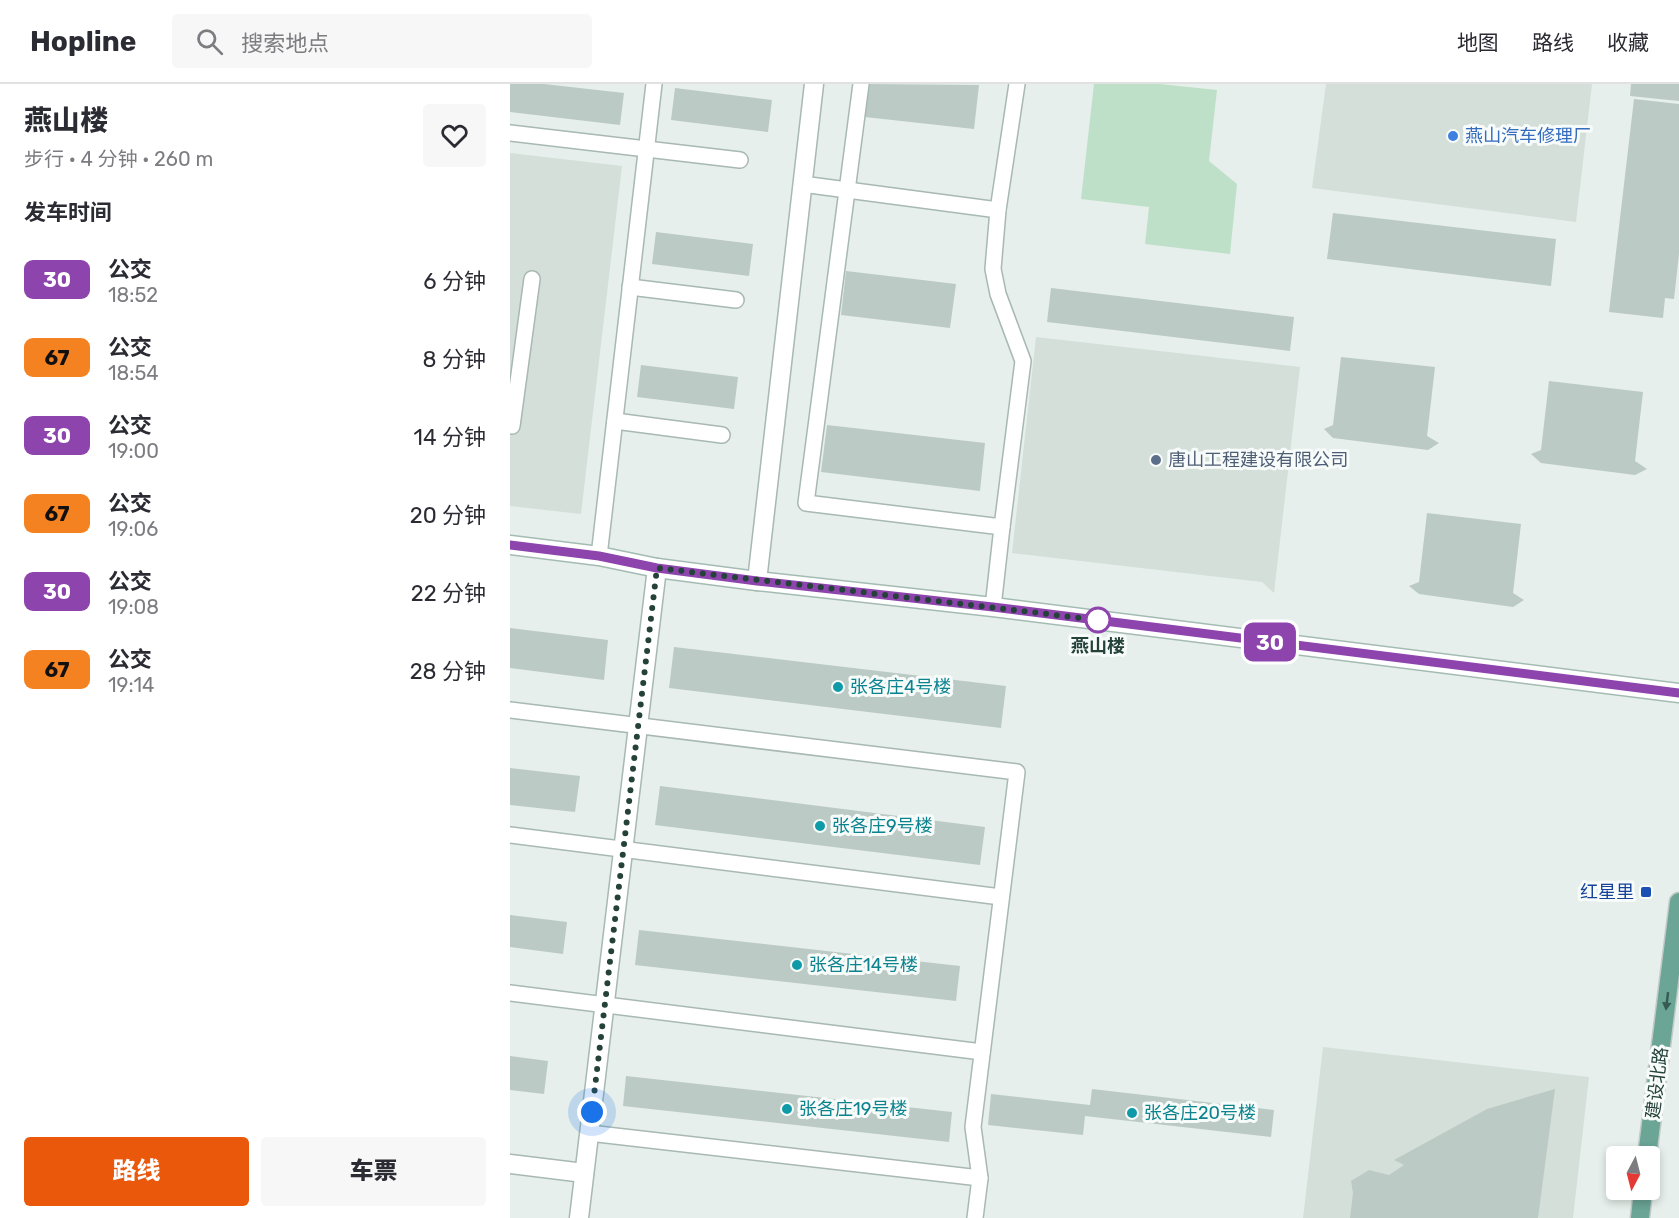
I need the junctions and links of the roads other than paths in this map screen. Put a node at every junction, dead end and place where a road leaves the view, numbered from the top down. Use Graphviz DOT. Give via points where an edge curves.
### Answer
graph roads {
  1 [pos="654,84"];
  2 [pos="814,84"];
  3 [pos="861,84"];
  4 [pos="1017,84"];
  5 [pos="510,134"];
  6 [pos="647,149"];
  7 [pos="740,160"];
  8 [pos="802,184"];
  9 [pos="845,190"];
  10 [pos="998,210"];
  11 [pos="532,279"];
  12 [pos="630,287"];
  13 [pos="736,300"];
  14 [pos="517,336"];
  15 [pos="615,421"];
  16 [pos="510,426"];
  17 [pos="722,435"];
  18 [pos="1002,527"];
  19 [pos="510,545"];
  20 [pos="599,556"];
  21 [pos="657,568"];
  22 [pos="757,581"];
  23 [pos="993,607"];
  24 [pos="1679,693"];
  25 [pos="510,710"];
  26 [pos="639,725"];
  27 [pos="510,835"];
  28 [pos="624,849"];
  29 [pos="1001,897"];
  30 [pos="1679,902"];
  31 [pos="510,993"];
  32 [pos="605,1004"];
  33 [pos="982,1052"];
  34 [pos="589,1133"];
  35 [pos="1648,1146"];
  36 [pos="510,1164"];
  37 [pos="584,1173"];
  38 [pos="980,1178"];
  39 [pos="1642,1200"];
  40 [pos="579,1218"];
  41 [pos="975,1218"];
  42 [pos="1640,1218"];
  1 -- 6 [label="lane"];
  2 -- 8 [label="street"];
  3 -- 9 [label="lane"];
  4 -- 10 [label="lane"];
  5 -- 6 [label="lane"];
  6 -- 7 [label="lane"];
  6 -- 12 [label="lane"];
  8 -- 9 [label="lane"];
  8 -- 22 [label="street"];
  9 -- 10 [label="lane"];
  9 -- 18 [label="lane" via="806,503"];
  10 -- 18 [label="lane" via="993,269 1023,361"];
  11 -- 14 [label="lane"];
  12 -- 13 [label="lane"];
  12 -- 15 [label="lane"];
  14 -- 16 [label="lane"];
  15 -- 17 [label="lane"];
  15 -- 20 [label="lane"];
  18 -- 23 [label="lane"];
  19 -- 20 [label="street"];
  20 -- 21 [label="street"];
  21 -- 22 [label="street"];
  21 -- 26 [label="street"];
  22 -- 23 [label="street"];
  23 -- 24 [label="street"];
  25 -- 26 [label="lane"];
  26 -- 28 [label="street"];
  26 -- 29 [label="lane" via="1017,772"];
  27 -- 28 [label="lane"];
  28 -- 29 [label="lane"];
  28 -- 32 [label="street"];
  29 -- 33 [label="lane"];
  30 -- 35 [label="main road, 建设北路, one-way"];
  31 -- 32 [label="lane"];
  32 -- 33 [label="lane"];
  32 -- 34 [label="street"];
  33 -- 38 [label="lane" via="973,1127"];
  34 -- 37 [label="street"];
  34 -- 38 [label="lane"];
  36 -- 37 [label="street"];
  37 -- 40 [label="street"];
  38 -- 41 [label="lane"];
  39 -- 42 [label="main road"];
}
